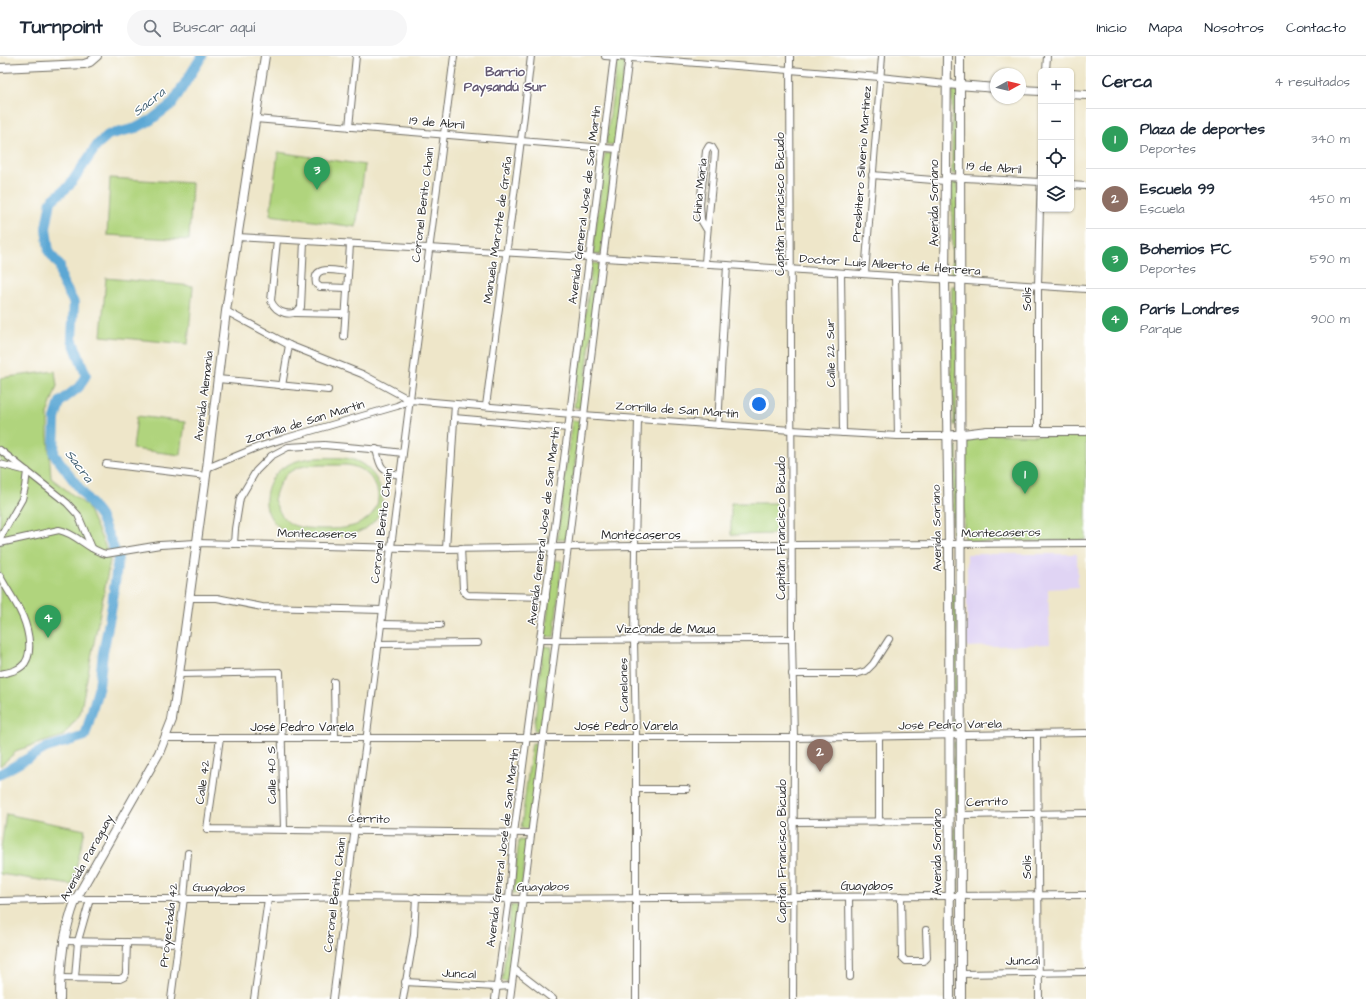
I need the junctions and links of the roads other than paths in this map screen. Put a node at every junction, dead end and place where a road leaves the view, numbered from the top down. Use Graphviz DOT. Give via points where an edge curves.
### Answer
graph roads {
  1 [pos="97,56"];
  2 [pos="265,56"];
  3 [pos="356,56"];
  4 [pos="454,56"];
  5 [pos="531,56"];
  6 [pos="605,56"];
  7 [pos="614,56"];
  8 [pos="699,56"];
  9 [pos="790,56"];
  10 [pos="882,56"];
  11 [pos="946,56"];
  12 [pos="960,56"];
  13 [pos="1048,56"];
  14 [pos="629,57"];
  15 [pos="698,63"];
  16 [pos="0,68"];
  17 [pos="1046,68"];
  18 [pos="790,70"];
  19 [pos="880,78"];
  20 [pos="946,84"];
  21 [pos="960,85"];
  22 [pos="990,88"];
  23 [pos="1026,90"];
  24 [pos="1038,91"];
  25 [pos="1074,94"];
  26 [pos="1086,95"];
  27 [pos="255,119"];
  28 [pos="348,127"];
  29 [pos="443,135"];
  30 [pos="522,140"];
  31 [pos="603,148"];
  32 [pos="617,150"];
  33 [pos="872,175"];
  34 [pos="960,177"];
  35 [pos="945,179"];
  36 [pos="1038,182"];
  37 [pos="1074,185"];
  38 [pos="1086,186"];
  39 [pos="1040,212"];
  40 [pos="707,230"];
  41 [pos="237,237"];
  42 [pos="277,240"];
  43 [pos="304,241"];
  44 [pos="350,244"];
  45 [pos="428,248"];
  46 [pos="505,253"];
  47 [pos="590,257"];
  48 [pos="603,259"];
  49 [pos="705,264"];
  50 [pos="726,265"];
  51 [pos="791,270"];
  52 [pos="348,272"];
  53 [pos="841,273"];
  54 [pos="865,274"];
  55 [pos="895,276"];
  56 [pos="946,280"];
  57 [pos="960,281"];
  58 [pos="1038,286"];
  59 [pos="347,288"];
  60 [pos="1086,288"];
  61 [pos="226,311"];
  62 [pos="294,313"];
  63 [pos="345,314"];
  64 [pos="344,336"];
  65 [pos="289,345"];
  66 [pos="218,378"];
  67 [pos="282,386"];
  68 [pos="328,390"];
  69 [pos="410,400"];
  70 [pos="455,404"];
  71 [pos="486,406"];
  72 [pos="570,414"];
  73 [pos="583,415"];
  74 [pos="454,418"];
  75 [pos="638,419"];
  76 [pos="718,425"];
  77 [pos="568,428"];
  78 [pos="791,430"];
  79 [pos="1038,432"];
  80 [pos="1086,432"];
  81 [pos="843,433"];
  82 [pos="960,434"];
  83 [pos="898,436"];
  84 [pos="947,436"];
  85 [pos="376,449"];
  86 [pos="0,450"];
  87 [pos="403,453"];
  88 [pos="0,464"];
  89 [pos="106,464"];
  90 [pos="207,468"];
  91 [pos="26,471"];
  92 [pos="400,475"];
  93 [pos="206,476"];
  94 [pos="0,538"];
  95 [pos="0,543"];
  96 [pos="196,543"];
  97 [pos="1086,543"];
  98 [pos="234,544"];
  99 [pos="949,545"];
  100 [pos="960,545"];
  101 [pos="390,546"];
  102 [pos="568,546"];
  103 [pos="635,546"];
  104 [pos="792,546"];
  105 [pos="552,547"];
  106 [pos="446,548"];
  107 [pos="461,548"];
  108 [pos="93,549"];
  109 [pos="0,576"];
  110 [pos="949,589"];
  111 [pos="960,589"];
  112 [pos="546,597"];
  113 [pos="189,598"];
  114 [pos="382,610"];
  115 [pos="381,624"];
  116 [pos="440,625"];
  117 [pos="792,639"];
  118 [pos="889,639"];
  119 [pos="540,640"];
  120 [pos="634,640"];
  121 [pos="556,641"];
  122 [pos="478,643"];
  123 [pos="378,644"];
  124 [pos="0,674"];
  125 [pos="179,674"];
  126 [pos="792,674"];
  127 [pos="334,682"];
  128 [pos="1086,733"];
  129 [pos="1037,734"];
  130 [pos="950,736"];
  131 [pos="960,736"];
  132 [pos="367,737"];
  133 [pos="528,737"];
  134 [pos="543,737"];
  135 [pos="636,737"];
  136 [pos="880,737"];
  137 [pos="166,738"];
  138 [pos="220,738"];
  139 [pos="282,738"];
  140 [pos="335,738"];
  141 [pos="794,738"];
  142 [pos="687,788"];
  143 [pos="636,789"];
  144 [pos="1038,812"];
  145 [pos="1086,812"];
  146 [pos="961,815"];
  147 [pos="948,821"];
  148 [pos="793,822"];
  149 [pos="879,822"];
  150 [pos="207,828"];
  151 [pos="284,829"];
  152 [pos="355,831"];
  153 [pos="514,833"];
  154 [pos="531,834"];
  155 [pos="188,853"];
  156 [pos="1038,895"];
  157 [pos="1086,895"];
  158 [pos="901,896"];
  159 [pos="949,896"];
  160 [pos="961,896"];
  161 [pos="345,897"];
  162 [pos="416,897"];
  163 [pos="793,897"];
  164 [pos="849,897"];
  165 [pos="90,898"];
  166 [pos="184,898"];
  167 [pos="635,898"];
  168 [pos="76,899"];
  169 [pos="268,899"];
  170 [pos="509,899"];
  171 [pos="523,899"];
  172 [pos="0,901"];
  173 [pos="926,930"];
  174 [pos="63,941"];
  175 [pos="78,941"];
  176 [pos="127,942"];
  177 [pos="178,943"];
  178 [pos="514,969"];
  179 [pos="1039,972"];
  180 [pos="1086,972"];
  181 [pos="961,974"];
  182 [pos="850,977"];
  183 [pos="60,978"];
  184 [pos="75,978"];
  185 [pos="405,982"];
  186 [pos="511,986"];
  187 [pos="496,987"];
  188 [pos="60,999"];
  189 [pos="171,999"];
  190 [pos="254,999"];
  191 [pos="333,999"];
  192 [pos="403,999"];
  193 [pos="494,999"];
  194 [pos="510,999"];
  195 [pos="553,999"];
  196 [pos="636,999"];
  197 [pos="793,999"];
  198 [pos="950,999"];
  199 [pos="961,999"];
  200 [pos="1039,999"];
  1 -- 16 [label="street" via="84,64"];
  2 -- 27 [label="street, Avenida Alemania"];
  3 -- 28 [label="street"];
  4 -- 29 [label="street, Coronel Benito Chain"];
  5 -- 30 [label="street, Manuela Marotte de Graña"];
  6 -- 7 [label="street"];
  7 -- 14 [label="street"];
  7 -- 31 [label="street, Avenida General José de San Martín"];
  8 -- 15 [label="street"];
  9 -- 18 [label="street, Capitán Francisco Bicudo"];
  10 -- 19 [label="street, Presbítero Silverio Martínez"];
  11 -- 20 [label="street, Avenida Soriano"];
  12 -- 21 [label="street, Avenida Soriano"];
  13 -- 17 [label="street"];
  14 -- 15 [label="street"];
  14 -- 32 [label="street, Avenida General José de San Martín"];
  15 -- 18 [label="street"];
  18 -- 19 [label="street"];
  18 -- 51 [label="street, Capitán Francisco Bicudo"];
  19 -- 20 [label="street"];
  19 -- 33 [label="street, Presbítero Silverio Martínez"];
  20 -- 21 [label="street"];
  20 -- 35 [label="street, Avenida Soriano"];
  21 -- 22 [label="street"];
  21 -- 34 [label="street, Avenida Soriano"];
  23 -- 24 [label="street"];
  25 -- 26 [label="street"];
  27 -- 28 [label="street, 19 de Abril"];
  27 -- 41 [label="street, Avenida Alemania"];
  28 -- 29 [label="street, 19 de Abril"];
  29 -- 30 [label="street, 19 de Abril"];
  29 -- 45 [label="street, Coronel Benito Chain"];
  30 -- 31 [label="street, 19 de Abril"];
  30 -- 46 [label="street, Manuela Marotte de Graña"];
  31 -- 32 [label="street, 19 de Abril"];
  31 -- 47 [label="street, Avenida General José de San Martín"];
  32 -- 48 [label="street, Avenida General José de San Martín"];
  33 -- 35 [label="street, 19 de Abril"];
  33 -- 54 [label="street, Presbítero Silverio Martínez"];
  34 -- 35 [label="street, 19 de Abril"];
  34 -- 36 [label="street, 19 de Abril"];
  34 -- 57 [label="street, Avenida Soriano"];
  35 -- 56 [label="street, Avenida Soriano"];
  37 -- 38 [label="street"];
  39 -- 58 [label="street, Solís"];
  40 -- 40 [label="street, China María" via="701,220 700,204 706,152 709,146 715,152"];
  40 -- 49 [label="street, China María"];
  41 -- 42 [label="street, Doctor Luis Alberto de Herrera"];
  41 -- 61 [label="street, Avenida Alemania"];
  42 -- 43 [label="street, Doctor Luis Alberto de Herrera"];
  42 -- 62 [label="street" via="271,301 280,312"];
  43 -- 44 [label="street, Doctor Luis Alberto de Herrera"];
  43 -- 62 [label="street" via="301,307"];
  44 -- 45 [label="street, Doctor Luis Alberto de Herrera"];
  44 -- 52 [label="street"];
  45 -- 46 [label="street, Doctor Luis Alberto de Herrera"];
  45 -- 69 [label="street, Coronel Benito Chain"];
  46 -- 47 [label="street, Doctor Luis Alberto de Herrera"];
  46 -- 71 [label="street, Manuela Marotte de Graña"];
  47 -- 48 [label="street, Doctor Luis Alberto de Herrera"];
  47 -- 72 [label="street, Avenida General José de San Martín"];
  48 -- 49 [label="street, Doctor Luis Alberto de Herrera"];
  48 -- 73 [label="street, Avenida General José de San Martín"];
  49 -- 50 [label="street, Doctor Luis Alberto de Herrera"];
  50 -- 51 [label="street, Doctor Luis Alberto de Herrera"];
  50 -- 76 [label="street"];
  51 -- 53 [label="street, Doctor Luis Alberto de Herrera"];
  51 -- 78 [label="street, Capitán Francisco Bicudo"];
  52 -- 59 [label="street"];
  52 -- 59 [label="street" via="322,270 317,272 314,278 320,287"];
  53 -- 54 [label="street, Doctor Luis Alberto de Herrera"];
  53 -- 81 [label="street, Calle 22 Sur"];
  54 -- 55 [label="street, Doctor Luis Alberto de Herrera"];
  55 -- 56 [label="street, Doctor Luis Alberto de Herrera"];
  55 -- 83 [label="street"];
  56 -- 57 [label="street, Doctor Luis Alberto de Herrera"];
  56 -- 84 [label="street, Avenida Soriano"];
  57 -- 58 [label="street, Doctor Luis Alberto de Herrera"];
  57 -- 82 [label="street, Avenida Soriano"];
  58 -- 60 [label="street, Doctor Luis Alberto de Herrera"];
  58 -- 79 [label="street, Solís"];
  59 -- 63 [label="street"];
  61 -- 65 [label="street, Zorrilla de San Martín"];
  61 -- 66 [label="street, Avenida Alemania"];
  62 -- 63 [label="street"];
  63 -- 64 [label="street"];
  65 -- 67 [label="street"];
  65 -- 69 [label="street, Zorrilla de San Martín" via="362,374"];
  66 -- 67 [label="street"];
  66 -- 90 [label="street, Avenida Alemania"];
  67 -- 68 [label="street"];
  69 -- 70 [label="street, Zorrilla de San Martín"];
  69 -- 87 [label="street, Coronel Benito Chain"];
  69 -- 90 [label="street, Zorrilla de San Martín" via="258,447"];
  70 -- 71 [label="street, Zorrilla de San Martín"];
  70 -- 74 [label="street"];
  71 -- 72 [label="street, Zorrilla de San Martín"];
  72 -- 73 [label="street, Zorrilla de San Martín"];
  72 -- 77 [label="street, Avenida General José de San Martín"];
  73 -- 75 [label="street, Zorrilla de San Martín"];
  73 -- 102 [label="street, Avenida General José de San Martín"];
  74 -- 77 [label="street"];
  74 -- 106 [label="street"];
  75 -- 76 [label="street, Zorrilla de San Martín"];
  75 -- 103 [label="street, Canelones"];
  76 -- 78 [label="street, Zorrilla de San Martín"];
  77 -- 105 [label="street, Avenida General José de San Martín"];
  78 -- 81 [label="street, Zorrilla de San Martín"];
  78 -- 104 [label="street, Capitán Francisco Bicudo"];
  79 -- 80 [label="street, Zorrilla de San Martín"];
  79 -- 82 [label="street, Zorrilla de San Martín"];
  81 -- 83 [label="street, Zorrilla de San Martín"];
  82 -- 84 [label="street, Zorrilla de San Martín"];
  82 -- 100 [label="street, Avenida Soriano"];
  83 -- 84 [label="street, Zorrilla de San Martín"];
  84 -- 99 [label="street, Avenida Soriano"];
  85 -- 87 [label="street"];
  85 -- 92 [label="street" via="383,470"];
  85 -- 98 [label="street" via="324,445 288,448 271,456 256,471 240,498"];
  86 -- 91 [label="street"];
  87 -- 92 [label="street, Coronel Benito Chain"];
  88 -- 91 [label="street"];
  89 -- 93 [label="street"];
  90 -- 93 [label="street, Avenida Alemania"];
  91 -- 94 [label="street" via="22,499"];
  91 -- 108 [label="street" via="67,503 78,515"];
  92 -- 101 [label="street, Coronel Benito Chain"];
  93 -- 96 [label="street, Avenida Alemania"];
  95 -- 108 [label="street" via="59,530 68,532"];
  96 -- 98 [label="street, Montecaseros"];
  96 -- 108 [label="street, Montecaseros" via="160,545 106,554"];
  96 -- 113 [label="street, Avenida Alemania"];
  97 -- 100 [label="street, Montecaseros"];
  98 -- 101 [label="street, Montecaseros"];
  99 -- 100 [label="street, Montecaseros"];
  99 -- 104 [label="street, Montecaseros"];
  99 -- 110 [label="street, Avenida Soriano"];
  100 -- 111 [label="street, Avenida Soriano"];
  101 -- 106 [label="street, Montecaseros"];
  101 -- 114 [label="street, Coronel Benito Chain"];
  102 -- 103 [label="street, Montecaseros"];
  102 -- 105 [label="street, Montecaseros"];
  102 -- 121 [label="street, Avenida General José de San Martín"];
  103 -- 104 [label="street, Montecaseros"];
  103 -- 120 [label="street, Canelones"];
  104 -- 117 [label="street, Capitán Francisco Bicudo"];
  105 -- 107 [label="street, Montecaseros"];
  105 -- 112 [label="street, Avenida General José de San Martín"];
  106 -- 107 [label="street, Montecaseros"];
  107 -- 112 [label="street" via="462,589 468,595"];
  109 -- 124 [label="street" via="20,611 29,642 29,653 25,663 15,670"];
  110 -- 111 [label="street"];
  110 -- 130 [label="street, Avenida Soriano"];
  111 -- 131 [label="street, Avenida Soriano"];
  112 -- 119 [label="street, Avenida General José de San Martín"];
  113 -- 114 [label="street" via="217,598 262,607"];
  113 -- 125 [label="street, Avenida Alemania"];
  114 -- 115 [label="street, Coronel Benito Chain"];
  115 -- 116 [label="street"];
  115 -- 123 [label="street, Coronel Benito Chain"];
  117 -- 120 [label="street, Vizconde de Maua"];
  117 -- 126 [label="street, Capitán Francisco Bicudo"];
  118 -- 126 [label="street" via="866,671 856,674"];
  119 -- 121 [label="street, Vizconde de Maua"];
  119 -- 133 [label="street, Avenida General José de San Martín"];
  120 -- 121 [label="street, Vizconde de Maua"];
  120 -- 135 [label="street, Canelones"];
  121 -- 134 [label="street, Avenida General José de San Martín"];
  122 -- 123 [label="street"];
  123 -- 132 [label="street, Coronel Benito Chain"];
  125 -- 137 [label="street, Avenida Alemania" via="172,720"];
  125 -- 139 [label="street, Calle 40 S" via="280,672"];
  126 -- 141 [label="street, Capitán Francisco Bicudo"];
  127 -- 140 [label="street"];
  128 -- 129 [label="street, José Pedro Varela"];
  129 -- 131 [label="street, José Pedro Varela"];
  129 -- 144 [label="street, Solís"];
  130 -- 131 [label="street, José Pedro Varela"];
  130 -- 136 [label="street, José Pedro Varela"];
  130 -- 147 [label="street, Avenida Soriano"];
  131 -- 146 [label="street, Avenida Soriano"];
  132 -- 133 [label="street, José Pedro Varela"];
  132 -- 140 [label="street, José Pedro Varela"];
  132 -- 152 [label="street, Coronel Benito Chain"];
  133 -- 134 [label="street, José Pedro Varela"];
  133 -- 153 [label="street, Avenida General José de San Martín"];
  134 -- 135 [label="street, José Pedro Varela"];
  134 -- 154 [label="street, Avenida General José de San Martín"];
  135 -- 141 [label="street, José Pedro Varela"];
  135 -- 143 [label="street, Canelones"];
  136 -- 141 [label="street, José Pedro Varela"];
  136 -- 149 [label="street"];
  137 -- 138 [label="street, José Pedro Varela"];
  137 -- 168 [label="street, Avenida Paraguay"];
  138 -- 139 [label="street, José Pedro Varela"];
  138 -- 150 [label="street, Calle 42"];
  139 -- 140 [label="street, José Pedro Varela"];
  139 -- 151 [label="street, Calle 40 S"];
  141 -- 148 [label="street, Capitán Francisco Bicudo"];
  142 -- 143 [label="street"];
  143 -- 167 [label="street, Canelones"];
  144 -- 145 [label="street, Cerrito"];
  144 -- 146 [label="street, Cerrito"];
  144 -- 156 [label="street, Solís"];
  146 -- 147 [label="street, Cerrito"];
  146 -- 160 [label="street, Avenida Soriano"];
  147 -- 149 [label="street, Cerrito"];
  147 -- 159 [label="street, Avenida Soriano"];
  148 -- 149 [label="street, Cerrito"];
  148 -- 163 [label="street, Capitán Francisco Bicudo"];
  150 -- 151 [label="street, Cerrito"];
  151 -- 152 [label="street, Cerrito"];
  152 -- 153 [label="street, Cerrito"];
  152 -- 161 [label="street, Coronel Benito Chain"];
  153 -- 154 [label="street, Cerrito"];
  153 -- 170 [label="street, Avenida General José de San Martín"];
  154 -- 171 [label="street, Avenida General José de San Martín"];
  155 -- 166 [label="street, Proyectada 42"];
  156 -- 157 [label="street, Guayabos"];
  156 -- 160 [label="street, Guayabos"];
  156 -- 179 [label="street, Solís"];
  158 -- 159 [label="street, Guayabos"];
  158 -- 164 [label="street, Guayabos"];
  158 -- 173 [label="street" via="902,957 906,961 924,961 927,958"];
  159 -- 160 [label="street, Guayabos"];
  159 -- 198 [label="street, Avenida Soriano"];
  160 -- 181 [label="street, Avenida Soriano"];
  161 -- 162 [label="street, Guayabos"];
  161 -- 169 [label="street, Guayabos"];
  161 -- 191 [label="street, Coronel Benito Chain"];
  162 -- 170 [label="street, Guayabos"];
  162 -- 185 [label="street" via="414,935"];
  163 -- 164 [label="street, Guayabos"];
  163 -- 167 [label="street, Guayabos"];
  163 -- 197 [label="street, Capitán Francisco Bicudo"];
  164 -- 182 [label="street"];
  165 -- 166 [label="street, Guayabos"];
  165 -- 168 [label="street, Guayabos"];
  165 -- 175 [label="street"];
  166 -- 169 [label="street, Guayabos"];
  166 -- 177 [label="street, Proyectada 42"];
  167 -- 171 [label="street, Guayabos"];
  167 -- 196 [label="street, Canelones"];
  168 -- 172 [label="street, Guayabos"];
  168 -- 174 [label="street, Avenida Paraguay"];
  169 -- 190 [label="street"];
  170 -- 171 [label="street, Guayabos"];
  170 -- 187 [label="street, Avenida General José de San Martín"];
  171 -- 178 [label="street, Avenida General José de San Martín"];
  174 -- 175 [label="street"];
  174 -- 183 [label="street, Avenida Paraguay"];
  175 -- 176 [label="street"];
  175 -- 184 [label="street"];
  176 -- 177 [label="street"];
  176 -- 184 [label="street" via="124,977"];
  177 -- 189 [label="street, Proyectada 42"];
  178 -- 186 [label="street, Avenida General José de San Martín"];
  178 -- 195 [label="street"];
  179 -- 180 [label="street, Juncal"];
  179 -- 181 [label="street, Juncal"];
  179 -- 200 [label="street, Solís"];
  181 -- 199 [label="street, Avenida Soriano"];
  183 -- 184 [label="street"];
  183 -- 188 [label="street, Avenida Paraguay"];
  185 -- 187 [label="street, Juncal"];
  185 -- 192 [label="street"];
  186 -- 187 [label="street, Juncal"];
  186 -- 194 [label="street, Avenida General José de San Martín"];
  187 -- 193 [label="street, Avenida General José de San Martín"];
}
